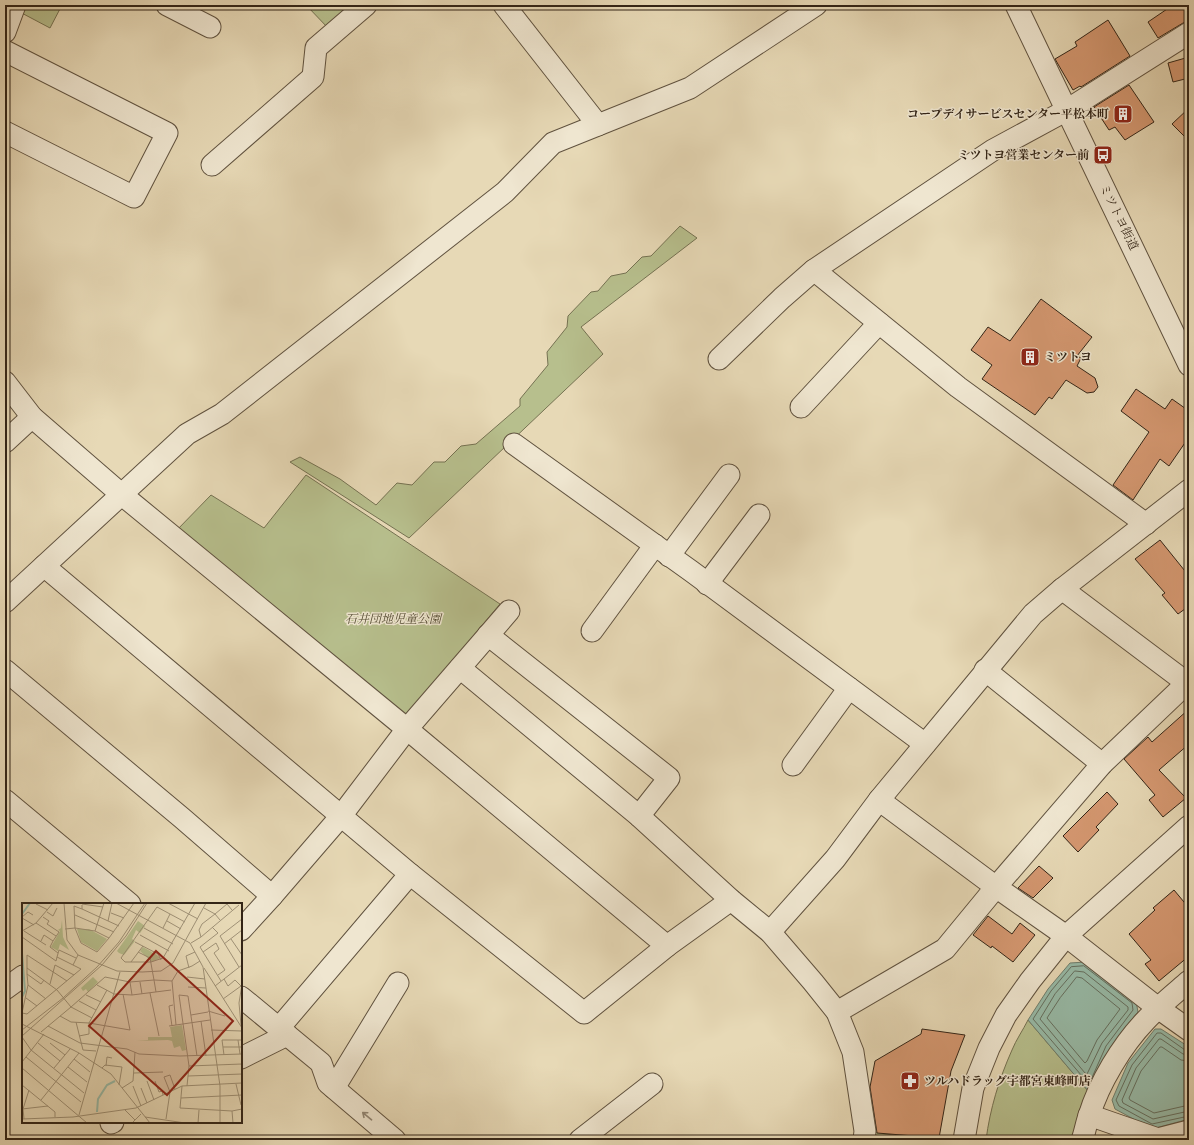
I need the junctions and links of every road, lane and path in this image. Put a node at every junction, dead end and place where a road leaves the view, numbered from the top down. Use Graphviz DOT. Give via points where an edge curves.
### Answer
graph roads {
  1 [pos="15,5"];
  2 [pos="167,5"];
  3 [pos="366,5"];
  4 [pos="504,5"];
  5 [pos="816,5"];
  6 [pos="1016,5"];
  7 [pos="210,27"];
  8 [pos="5,32"];
  9 [pos="1189,33"];
  10 [pos="5,51"];
  11 [pos="1067,110"];
  12 [pos="598,125"];
  13 [pos="5,132"];
  14 [pos="212,165"];
  15 [pos="814,270"];
  16 [pos="879,323"];
  17 [pos="719,359"];
  18 [pos="1189,365"];
  19 [pos="5,382"];
  20 [pos="801,407"];
  21 [pos="32,417"];
  22 [pos="5,442"];
  23 [pos="514,444"];
  24 [pos="729,475"];
  25 [pos="1189,490"];
  26 [pos="121,494"];
  27 [pos="759,515"];
  28 [pos="1146,524"];
  29 [pos="662,550"];
  30 [pos="44,566"];
  31 [pos="707,584"];
  32 [pos="1062,589"];
  33 [pos="5,602"];
  34 [pos="509,611"];
  35 [pos="592,631"];
  36 [pos="488,635"];
  37 [pos="460,668"];
  38 [pos="5,670"];
  39 [pos="986,670"];
  40 [pos="1188,682"];
  41 [pos="849,688"];
  42 [pos="407,729"];
  43 [pos="925,744"];
  44 [pos="1102,764"];
  45 [pos="793,766"];
  46 [pos="5,800"];
  47 [pos="879,800"];
  48 [pos="341,816"];
  49 [pos="638,816"];
  50 [pos="1189,826"];
  51 [pos="410,874"];
  52 [pos="996,887"];
  53 [pos="272,896"];
  54 [pos="731,900"];
  55 [pos="125,903"];
  56 [pos="242,929"];
  57 [pos="770,932"];
  58 [pos="1066,936"];
  59 [pos="667,946"];
  60 [pos="22,977"];
  61 [pos="1189,981"];
  62 [pos="398,983"];
  63 [pos="5,989"];
  64 [pos="242,998"];
  65 [pos="1158,1008"];
  66 [pos="837,1012"];
  67 [pos="1189,1030"];
  68 [pos="283,1032"];
  69 [pos="242,1057"];
  70 [pos="652,1084"];
  71 [pos="336,1090"];
  72 [pos="1089,1115"];
  73 [pos="1189,1131"];
  74 [pos="395,1140"];
  75 [pos="580,1140"];
  76 [pos="864,1140"];
  77 [pos="964,1140"];
  78 [pos="1082,1140"];
  1 -- 8 [label="street"];
  2 -- 7 [label="street"];
  3 -- 14 [label="street" via="316,48 313,77"];
  4 -- 12 [label="street"];
  5 -- 12 [label="street" via="690,88"];
  6 -- 11 [label="street, ミツトヨ街道"];
  9 -- 11 [label="street"];
  10 -- 13 [label="street" via="167,133 134,197"];
  11 -- 15 [label="street" via="993,150"];
  11 -- 18 [label="street, ミツトヨ街道"];
  12 -- 26 [label="street" via="553,142 505,192 222,414 187,434"];
  15 -- 16 [label="street"];
  15 -- 17 [label="street"];
  16 -- 20 [label="street"];
  16 -- 28 [label="street" via="958,387"];
  19 -- 21 [label="street"];
  21 -- 22 [label="street"];
  21 -- 26 [label="street"];
  23 -- 29 [label="street"];
  24 -- 29 [label="street"];
  25 -- 28 [label="street"];
  26 -- 30 [label="street"];
  26 -- 42 [label="street"];
  27 -- 31 [label="street"];
  28 -- 32 [label="street"];
  29 -- 31 [label="street"];
  29 -- 35 [label="street"];
  30 -- 33 [label="street"];
  30 -- 48 [label="street"];
  31 -- 41 [label="street"];
  32 -- 39 [label="street" via="1033,614"];
  32 -- 40 [label="street"];
  34 -- 36 [label="street"];
  36 -- 37 [label="street"];
  36 -- 49 [label="street" via="669,778"];
  37 -- 42 [label="street"];
  37 -- 49 [label="street"];
  38 -- 53 [label="street"];
  39 -- 43 [label="street"];
  39 -- 44 [label="street"];
  40 -- 44 [label="street"];
  41 -- 43 [label="street"];
  41 -- 45 [label="street"];
  42 -- 48 [label="street"];
  42 -- 59 [label="street"];
  43 -- 47 [label="street"];
  44 -- 52 [label="street"];
  46 -- 55 [label="street"];
  47 -- 52 [label="street"];
  47 -- 57 [label="street" via="835,858"];
  48 -- 51 [label="street"];
  48 -- 53 [label="street"];
  49 -- 54 [label="street"];
  50 -- 58 [label="street"];
  51 -- 59 [label="street" via="584,1014"];
  51 -- 68 [label="street"];
  52 -- 58 [label="street"];
  52 -- 66 [label="street" via="945,949"];
  53 -- 56 [label="street"];
  54 -- 57 [label="street"];
  54 -- 59 [label="street"];
  57 -- 66 [label="street"];
  58 -- 65 [label="street"];
  58 -- 77 [label="street" via="1006,1015 989,1048 973,1088"];
  60 -- 63 [label="street"];
  61 -- 65 [label="street"];
  62 -- 71 [label="street"];
  64 -- 68 [label="street"];
  65 -- 67 [label="street"];
  65 -- 72 [label="street" via="1126,1044 1100,1088"];
  66 -- 76 [label="street" via="853,1052 865,1131"];
  68 -- 69 [label="street"];
  68 -- 71 [label="street" via="321,1063 328,1083"];
  70 -- 75 [label="street"];
  74 -- 71 [label="street, one-way"];
  72 -- 73 [label="street" via="1158,1139"];
  72 -- 78 [label="street"];
}
